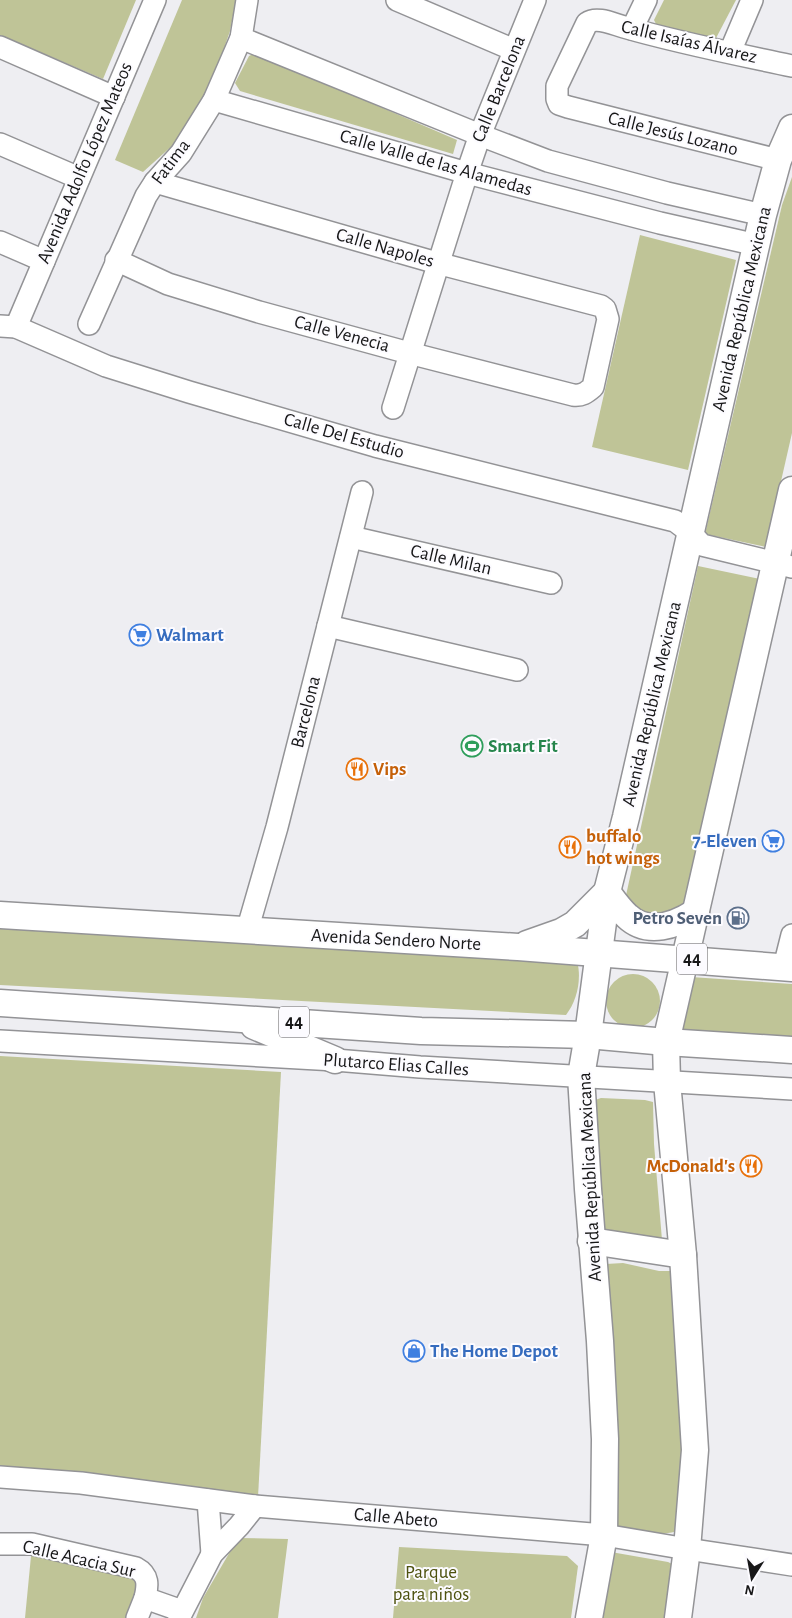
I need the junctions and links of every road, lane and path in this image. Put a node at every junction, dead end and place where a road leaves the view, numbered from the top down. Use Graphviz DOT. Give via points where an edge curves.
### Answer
graph roads {
  1 [pos="155,0"];
  2 [pos="247,0"];
  3 [pos="396,0"];
  4 [pos="535,0"];
  5 [pos="646,0"];
  6 [pos="752,0"];
  7 [pos="632,29"];
  8 [pos="241,38"];
  9 [pos="0,47"];
  10 [pos="514,50"];
  11 [pos="730,52"];
  12 [pos="792,66"];
  13 [pos="114,96"];
  14 [pos="214,100"];
  15 [pos="568,107"];
  16 [pos="480,136"];
  17 [pos="787,142"];
  18 [pos="0,144"];
  19 [pos="467,174"];
  20 [pos="79,178"];
  21 [pos="155,182"];
  22 [pos="667,193"];
  23 [pos="763,215"];
  24 [pos="660,223"];
  25 [pos="0,242"];
  26 [pos="756,245"];
  27 [pos="116,260"];
  28 [pos="44,261"];
  29 [pos="438,263"];
  30 [pos="89,324"];
  31 [pos="8,327"];
  32 [pos="409,353"];
  33 [pos="573,395"];
  34 [pos="393,408"];
  35 [pos="792,490"];
  36 [pos="362,492"];
  37 [pos="691,533"];
  38 [pos="351,537"];
  39 [pos="783,565"];
  40 [pos="551,582"];
  41 [pos="328,626"];
  42 [pos="516,670"];
  43 [pos="607,892"];
  44 [pos="696,912"];
  45 [pos="0,915"];
  46 [pos="247,931"];
  47 [pos="792,934"];
  48 [pos="518,947"];
  49 [pos="599,954"];
  50 [pos="684,958"];
  51 [pos="788,967"];
  52 [pos="0,1003"];
  53 [pos="235,1018"];
  54 [pos="588,1035"];
  55 [pos="0,1041"];
  56 [pos="666,1042"];
  57 [pos="792,1050"];
  58 [pos="335,1060"];
  59 [pos="581,1076"];
  60 [pos="667,1082"];
  61 [pos="792,1088"];
  62 [pos="592,1241"];
  63 [pos="683,1255"];
  64 [pos="0,1477"];
  65 [pos="208,1500"];
  66 [pos="255,1506"];
  67 [pos="604,1535"];
  68 [pos="0,1544"];
  69 [pos="687,1549"];
  70 [pos="212,1554"];
  71 [pos="792,1565"];
  72 [pos="146,1592"];
  73 [pos="181,1614"];
  74 [pos="137,1618"];
  75 [pos="589,1618"];
  76 [pos="678,1618"];
  1 -- 13 [label="street, Avenida Adolfo López Mateos"];
  2 -- 8 [label="street, Fatima"];
  3 -- 10 [label="street"];
  4 -- 10 [label="street, Calle Barcelona"];
  5 -- 7 [label="street"];
  6 -- 11 [label="street"];
  7 -- 11 [label="street, Calle Isaías Álvarez"];
  7 -- 15 [label="street, Calle Isaías Álvarez" via="597,20 587,23 557,86 559,104"];
  8 -- 14 [label="street, Fatima"];
  8 -- 16 [label="street, Calle Valle de las Alamedas"];
  9 -- 13 [label="street"];
  10 -- 16 [label="street, Calle Barcelona"];
  11 -- 12 [label="street, Calle Isaías Álvarez"];
  13 -- 20 [label="street, Avenida Adolfo López Mateos"];
  14 -- 19 [label="street, Calle Valle de las Alamedas"];
  14 -- 21 [label="street, Fatima" via="181,152"];
  15 -- 17 [label="street, Calle Jesús Lozano"];
  16 -- 19 [label="street, Calle Barcelona"];
  16 -- 22 [label="street, Calle Valle de las Alamedas" via="548,161"];
  17 -- 23 [label="main road, Avenida República Mexicana"];
  18 -- 20 [label="street"];
  19 -- 24 [label="street, Calle Valle de las Alamedas"];
  19 -- 29 [label="street, Calle Barcelona"];
  20 -- 28 [label="street, Avenida Adolfo López Mateos"];
  21 -- 27 [label="street, Fatima"];
  21 -- 29 [label="street, Calle Napoles"];
  22 -- 23 [label="street, Calle Valle de las Alamedas"];
  22 -- 24 [label="street"];
  23 -- 26 [label="main road, Avenida República Mexicana"];
  24 -- 26 [label="street, Calle Valle de las Alamedas"];
  25 -- 28 [label="street"];
  26 -- 37 [label="main road, Avenida República Mexicana"];
  27 -- 30 [label="street, Fatima"];
  27 -- 32 [label="street, Calle Venecia" via="178,287"];
  28 -- 31 [label="street, Avenida Adolfo López Mateos"];
  29 -- 32 [label="street, Calle Barcelona"];
  29 -- 33 [label="street, Calle Napoles" via="605,309 608,319 592,387 581,396"];
  31 -- 37 [label="street, Calle Del Estudio" via="106,366 189,392 375,446 675,521"];
  32 -- 33 [label="street, Calle Venecia"];
  32 -- 34 [label="street, Calle Barcelona"];
  35 -- 39 [label="main road"];
  36 -- 38 [label="street, Barcelona"];
  37 -- 39 [label="street, Calle Del Estudio" via="702,546"];
  37 -- 43 [label="main road, Avenida República Mexicana"];
  38 -- 40 [label="street, Calle Milan"];
  38 -- 41 [label="street, Barcelona"];
  39 -- 44 [label="main road"];
  41 -- 42 [label="street"];
  41 -- 46 [label="street, Barcelona"];
  43 -- 44 [label="main road" via="626,916 644,925 674,925"];
  43 -- 48 [label="main road" via="575,924"];
  43 -- 49 [label="main road, Avenida República Mexicana"];
  44 -- 50 [label="main road"];
  45 -- 46 [label="main road, Avenida Sendero Norte / 44"];
  46 -- 48 [label="main road, Avenida Sendero Norte / 44"];
  47 -- 51 [label="street"];
  48 -- 49 [label="main road, Avenida Sendero Norte / 44"];
  49 -- 50 [label="main road, Avenida Sendero Norte / 44"];
  49 -- 54 [label="main road, Avenida República Mexicana"];
  50 -- 51 [label="main road, Avenida Sendero Norte / 44"];
  50 -- 56 [label="main road"];
  52 -- 53 [label="main road, 44"];
  53 -- 54 [label="main road, 44" via="422,1031"];
  53 -- 58 [label="main road"];
  54 -- 56 [label="main road, 44"];
  54 -- 59 [label="main road, Avenida República Mexicana"];
  55 -- 58 [label="street, Plutarco Elias Calles"];
  56 -- 57 [label="main road, 44"];
  56 -- 60 [label="main road"];
  58 -- 59 [label="street, Plutarco Elias Calles"];
  59 -- 60 [label="street, Plutarco Elias Calles"];
  59 -- 62 [label="main road, Avenida República Mexicana"];
  60 -- 61 [label="street, Plutarco Elias Calles"];
  60 -- 63 [label="main road"];
  62 -- 63 [label="main road"];
  62 -- 67 [label="main road, Avenida República Mexicana" via="604,1429"];
  63 -- 69 [label="main road" via="695,1450"];
  64 -- 65 [label="street, Calle Abeto" via="81,1482"];
  65 -- 66 [label="street, Calle Abeto"];
  65 -- 70 [label="street"];
  66 -- 67 [label="street, Calle Abeto"];
  66 -- 70 [label="street"];
  67 -- 69 [label="street, Calle Abeto"];
  67 -- 75 [label="main road, Avenida República Mexicana"];
  68 -- 72 [label="street, Calle Acacia Sur" via="32,1544 136,1568 145,1575"];
  69 -- 71 [label="street, Calle Abeto"];
  69 -- 76 [label="main road"];
  70 -- 73 [label="street"];
  72 -- 73 [label="street"];
  72 -- 74 [label="street"];
}
